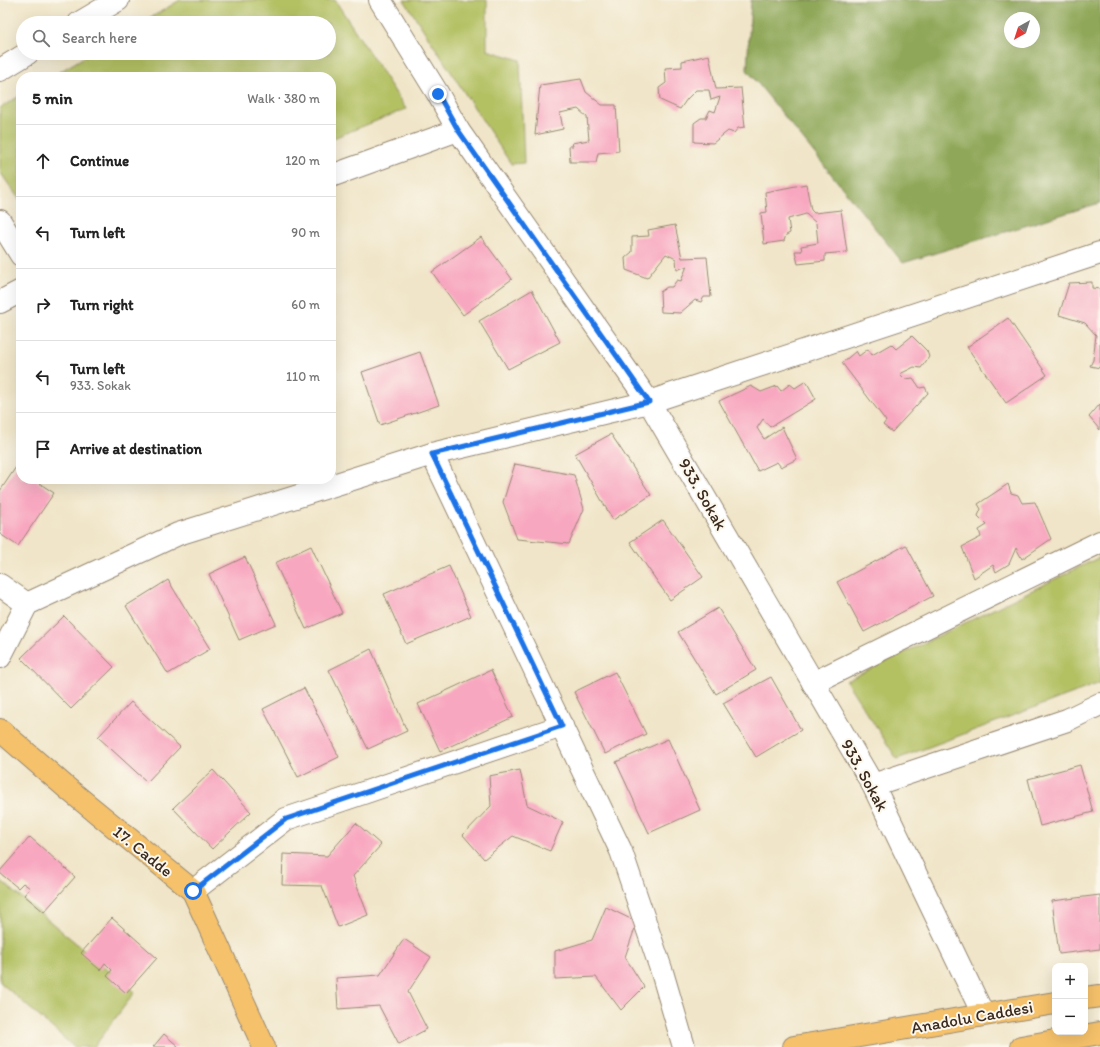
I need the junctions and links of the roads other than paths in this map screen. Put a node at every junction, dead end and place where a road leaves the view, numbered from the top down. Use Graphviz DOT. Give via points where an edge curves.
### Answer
graph roads {
  1 [pos="118,0"];
  2 [pos="380,0"];
  3 [pos="91,16"];
  4 [pos="16,60"];
  5 [pos="0,70"];
  6 [pos="458,130"];
  7 [pos="336,174"];
  8 [pos="0,221"];
  9 [pos="16,247"];
  10 [pos="1100,253"];
  11 [pos="16,294"];
  12 [pos="0,302"];
  13 [pos="649,402"];
  14 [pos="432,454"];
  15 [pos="1100,542"];
  16 [pos="0,585"];
  17 [pos="27,604"];
  18 [pos="0,657"];
  19 [pos="813,683"];
  20 [pos="1100,704"];
  21 [pos="562,726"];
  22 [pos="0,730"];
  23 [pos="873,785"];
  24 [pos="193,891"];
  25 [pos="1100,996"];
  26 [pos="1088,998"];
  27 [pos="1052,1003"];
  28 [pos="983,1014"];
  29 [pos="1100,1033"];
  30 [pos="264,1047"];
  31 [pos="684,1047"];
  32 [pos="794,1047"];
  33 [pos="1021,1047"];
  1 -- 3 [label="street"];
  2 -- 6 [label="street, 933. Sokak"];
  4 -- 5 [label="street"];
  6 -- 7 [label="street"];
  6 -- 13 [label="street, 933. Sokak"];
  8 -- 9 [label="street"];
  10 -- 13 [label="street"];
  11 -- 12 [label="street"];
  13 -- 14 [label="street"];
  13 -- 19 [label="street, 933. Sokak"];
  14 -- 17 [label="street" via="178,534"];
  14 -- 21 [label="street"];
  15 -- 19 [label="street"];
  16 -- 17 [label="street"];
  17 -- 18 [label="street"];
  19 -- 23 [label="street, 933. Sokak"];
  20 -- 23 [label="street" via="1067,720"];
  21 -- 24 [label="street" via="286,819"];
  21 -- 31 [label="street" via="621,851 662,972"];
  22 -- 24 [label="main road, 17. Cadde"];
  23 -- 28 [label="street, 933. Sokak"];
  24 -- 30 [label="main road, 17. Cadde"];
  25 -- 26 [label="main road"];
  27 -- 28 [label="main road, Anadolu Caddesi"];
  28 -- 32 [label="main road, Anadolu Caddesi"];
  29 -- 33 [label="main road"];
}
